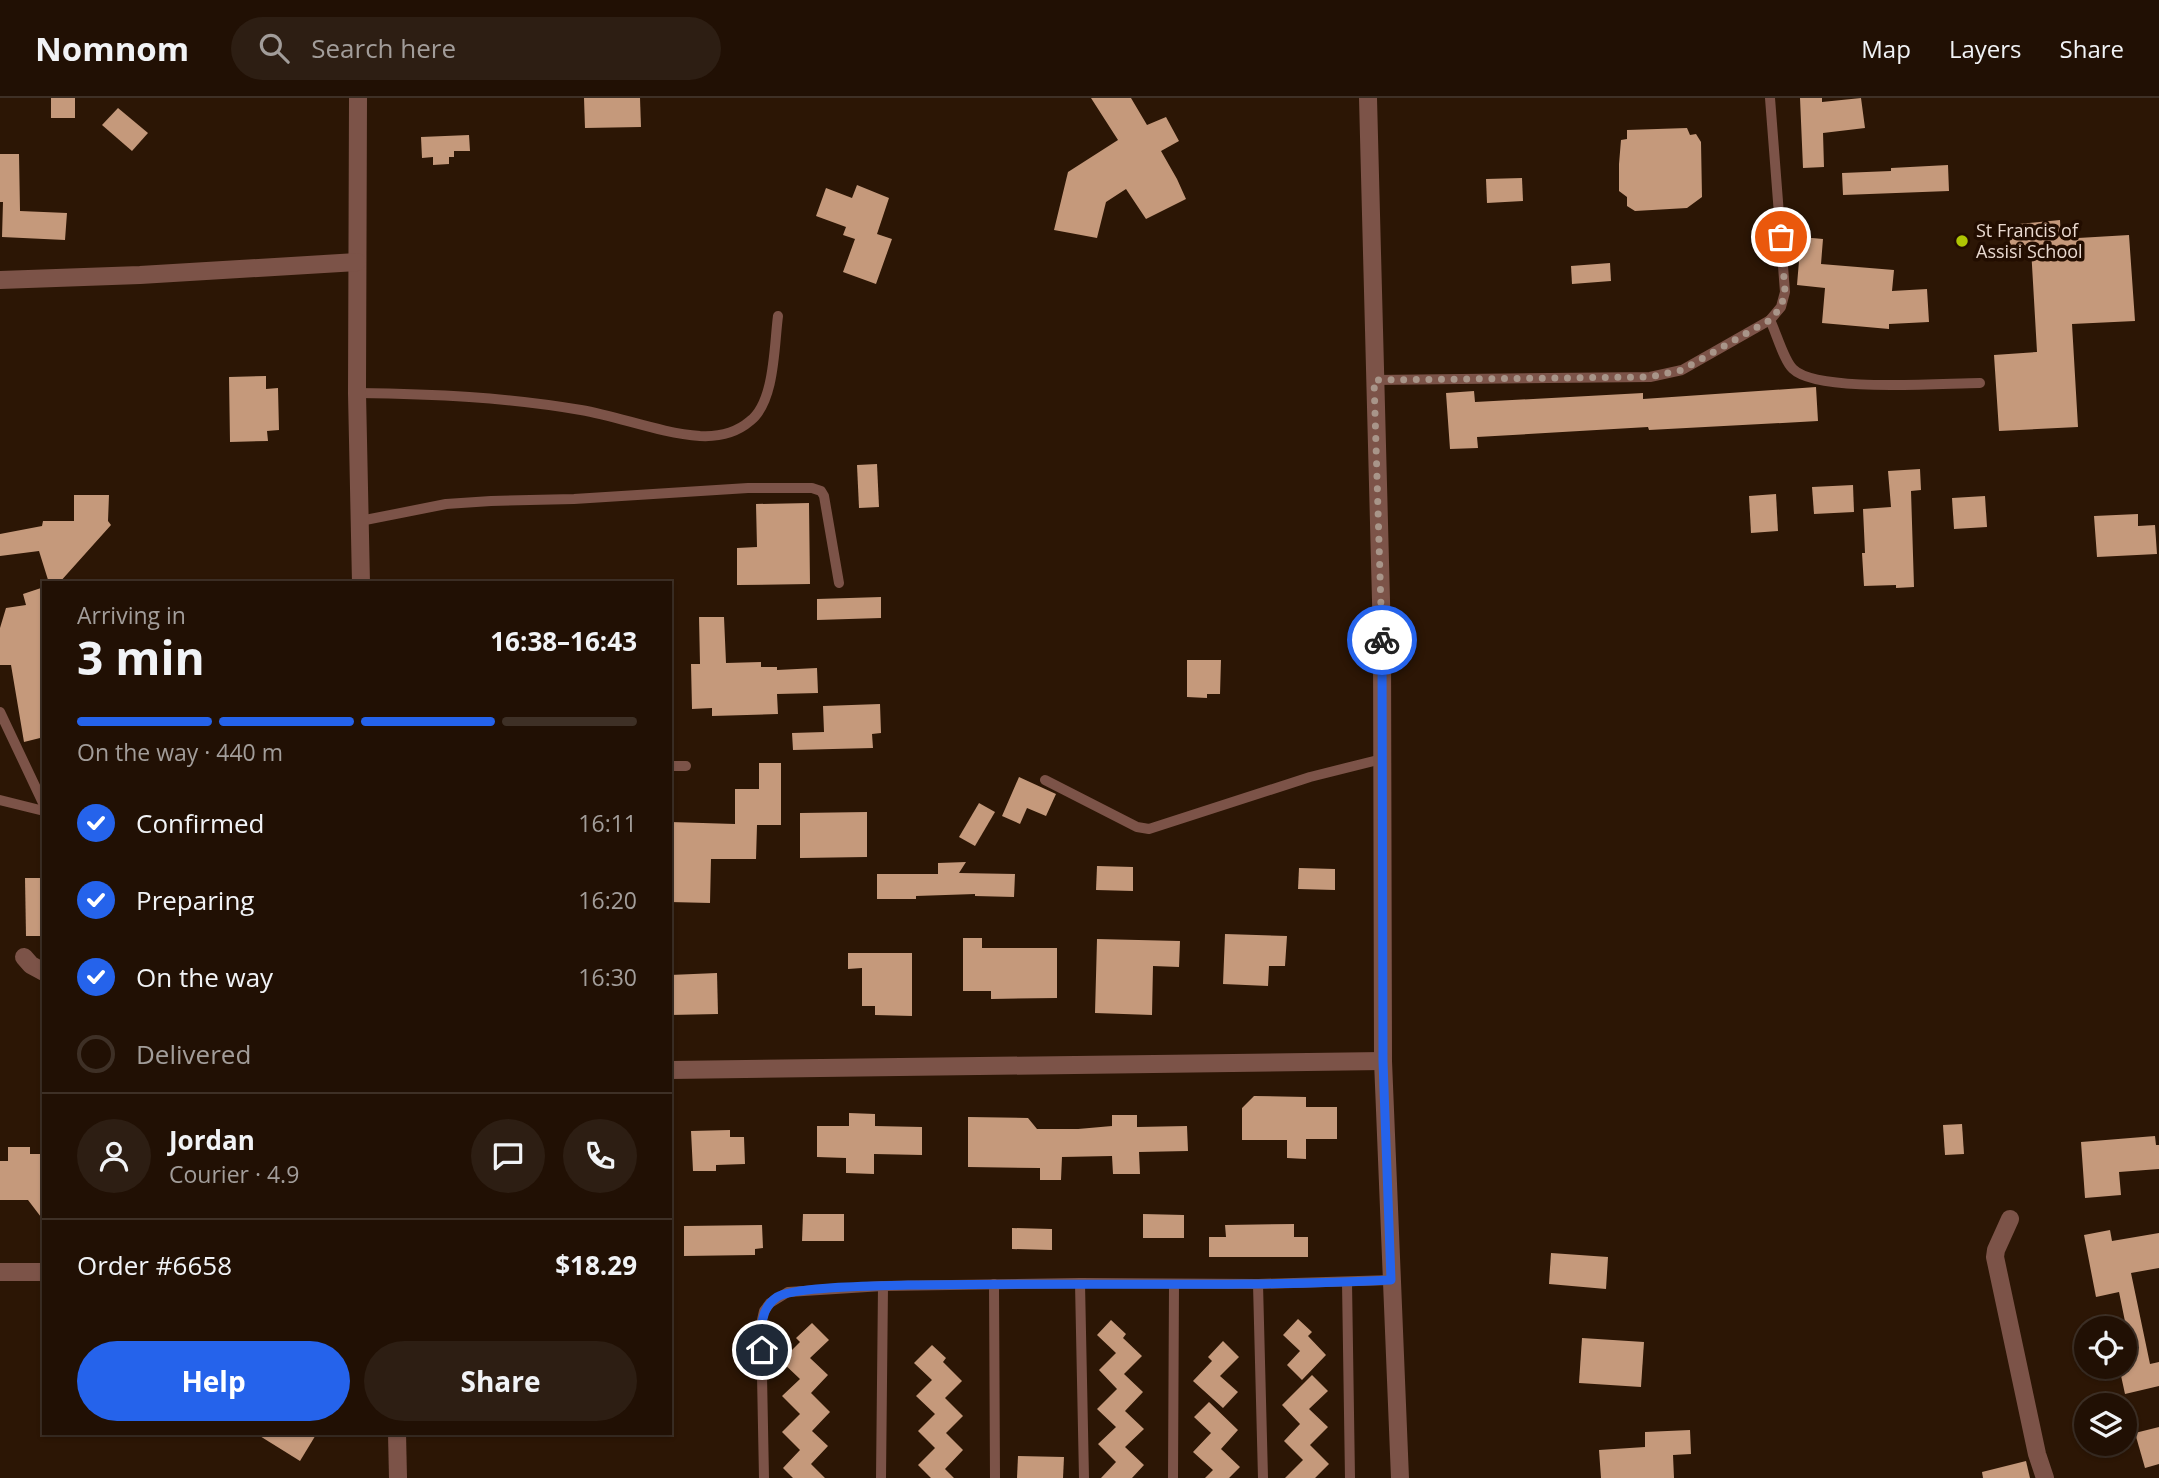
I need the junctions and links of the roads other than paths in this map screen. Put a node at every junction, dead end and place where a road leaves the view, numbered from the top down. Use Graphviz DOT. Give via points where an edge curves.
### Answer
graph roads {
  1 [pos="358,98"];
  2 [pos="1368,98"];
  3 [pos="1770,98"];
  4 [pos="357,262"];
  5 [pos="0,280"];
  6 [pos="778,316"];
  7 [pos="1770,320"];
  8 [pos="1374,380"];
  9 [pos="1980,383"];
  10 [pos="358,393"];
  11 [pos="360,521"];
  12 [pos="361,581"];
  13 [pos="839,583"];
  14 [pos="0,712"];
  15 [pos="1382,759"];
  16 [pos="672,766"];
  17 [pos="686,766"];
  18 [pos="1045,780"];
  19 [pos="0,800"];
  20 [pos="42,801"];
  21 [pos="42,810"];
  22 [pos="24,957"];
  23 [pos="42,971"];
  24 [pos="1383,1061"];
  25 [pos="672,1070"];
  26 [pos="2010,1219"];
  27 [pos="0,1272"];
  28 [pos="42,1272"];
  29 [pos="1391,1280"];
  30 [pos="1347,1282"];
  31 [pos="1080,1283"];
  32 [pos="994,1284"];
  33 [pos="1258,1284"];
  34 [pos="1174,1285"];
  35 [pos="883,1286"];
  36 [pos="397,1435"];
  37 [pos="398,1478"];
  38 [pos="764,1478"];
  39 [pos="881,1478"];
  40 [pos="995,1478"];
  41 [pos="1084,1478"];
  42 [pos="1173,1478"];
  43 [pos="1263,1478"];
  44 [pos="1350,1478"];
  45 [pos="1399,1478"];
  46 [pos="2045,1478"];
  1 -- 4 [label="street"];
  2 -- 8 [label="street"];
  3 -- 7 [label="lane" via="1785,292 1781,307"];
  4 -- 5 [label="street"];
  4 -- 10 [label="street"];
  6 -- 10 [label="lane" via="768,394 753,419 735,432 678,433 517,400"];
  7 -- 8 [label="lane" via="1682,370 1650,377"];
  7 -- 9 [label="lane" via="1791,368 1804,377 1859,384"];
  8 -- 15 [label="street"];
  10 -- 11 [label="street"];
  11 -- 12 [label="street"];
  11 -- 13 [label="lane" via="446,504 812,488 824,496"];
  14 -- 20 [label="lane"];
  15 -- 18 [label="lane" via="1149,829"];
  15 -- 24 [label="street"];
  16 -- 17 [label="lane"];
  19 -- 21 [label="lane"];
  22 -- 23 [label="street"];
  24 -- 25 [label="street"];
  24 -- 29 [label="street"];
  26 -- 46 [label="street" via="1995,1257"];
  27 -- 28 [label="street"];
  29 -- 30 [label="lane"];
  29 -- 45 [label="street"];
  30 -- 33 [label="lane"];
  30 -- 44 [label="lane"];
  31 -- 32 [label="lane"];
  31 -- 34 [label="lane"];
  31 -- 41 [label="lane"];
  32 -- 35 [label="lane"];
  32 -- 40 [label="lane"];
  33 -- 34 [label="lane"];
  33 -- 43 [label="lane"];
  34 -- 42 [label="lane"];
  35 -- 38 [label="lane" via="788,1292 764,1311"];
  35 -- 39 [label="lane"];
  36 -- 37 [label="street"];
}
